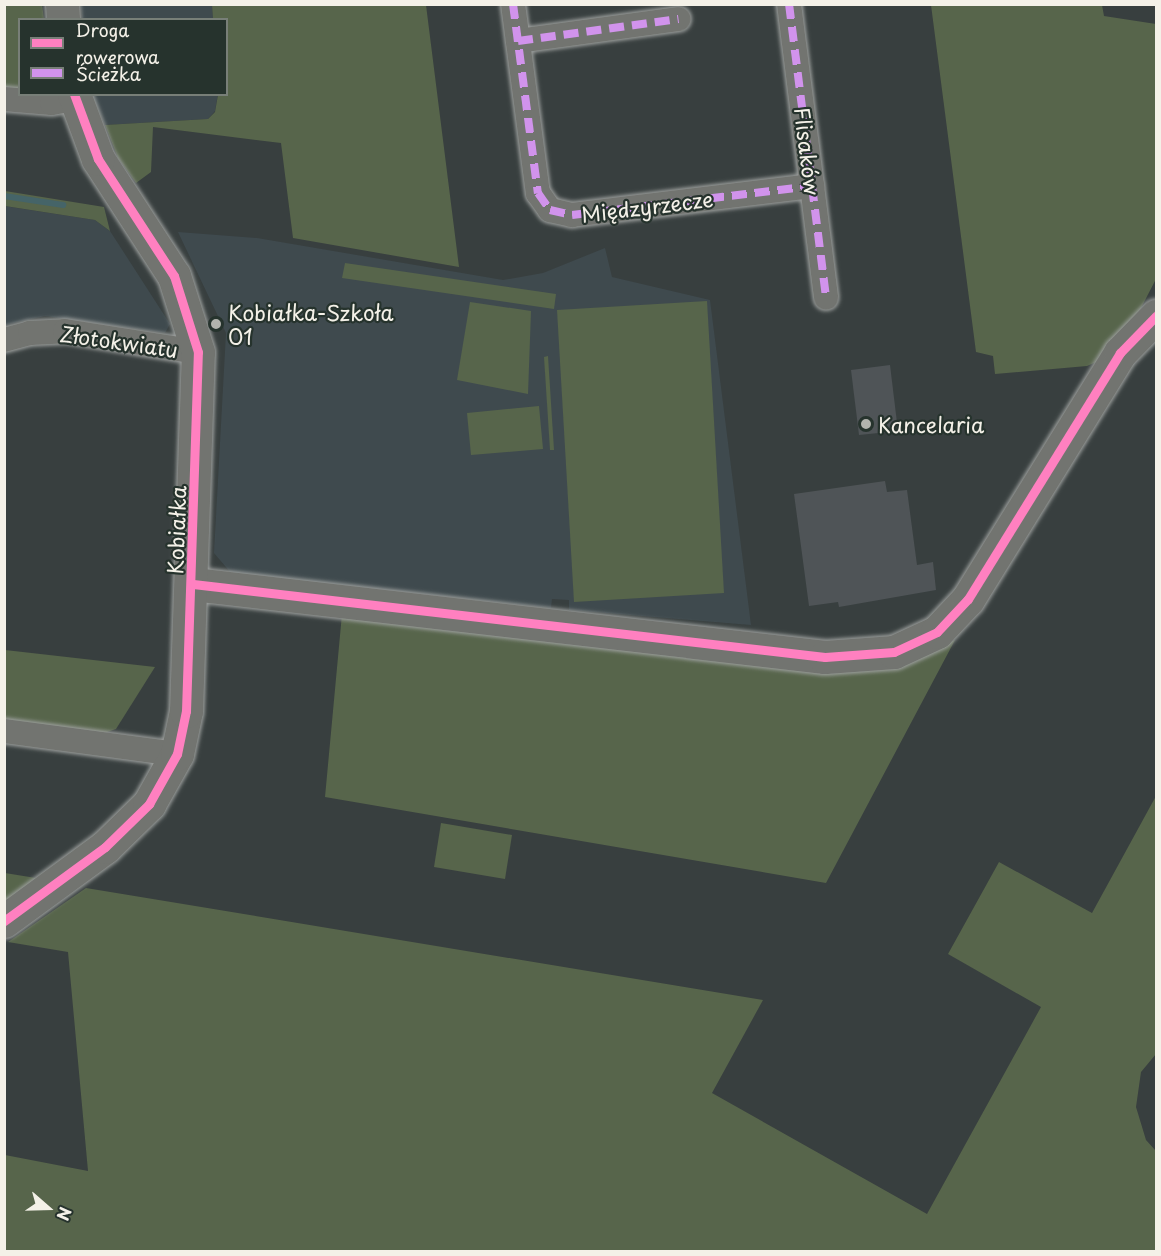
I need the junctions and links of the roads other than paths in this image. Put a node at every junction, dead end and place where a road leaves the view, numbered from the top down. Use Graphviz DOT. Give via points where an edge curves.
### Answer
graph roads {
  1 [pos="513,4"];
  2 [pos="789,4"];
  3 [pos="679,19"];
  4 [pos="518,41"];
  5 [pos="74,97"];
  6 [pos="4,99"];
  7 [pos="812,186"];
  8 [pos="826,297"];
  9 [pos="1148,322"];
  10 [pos="4,340"];
  11 [pos="198,352"];
  12 [pos="193,584"];
  13 [pos="4,731"];
  14 [pos="177,754"];
  15 [pos="4,921"];
  1 -- 4 [label="street, Międzyrzecze"];
  2 -- 7 [label="street, Flisaków"];
  3 -- 4 [label="street"];
  4 -- 7 [label="street, Międzyrzecze" via="538,193 557,214"];
  5 -- 6 [label="street" via="52,103"];
  5 -- 11 [label="street, Kobiałka" via="98,159 174,276"];
  7 -- 8 [label="street, Flisaków"];
  9 -- 12 [label="street" via="1099,386 968,599 937,632 894,652 825,657"];
  10 -- 11 [label="street, Złotokwiatu" via="65,331"];
  11 -- 12 [label="street, Kobiałka"];
  12 -- 14 [label="street, Kobiałka" via="186,711"];
  13 -- 14 [label="street"];
  14 -- 15 [label="street, Kobiałka" via="159,789 128,826"];
}
